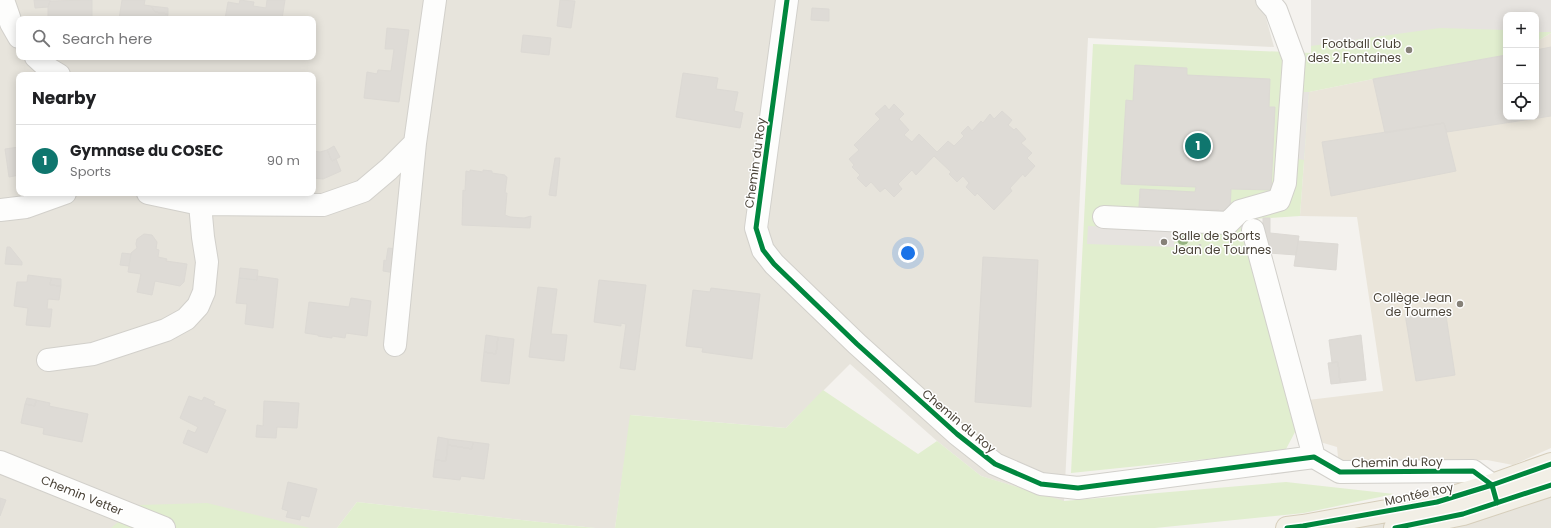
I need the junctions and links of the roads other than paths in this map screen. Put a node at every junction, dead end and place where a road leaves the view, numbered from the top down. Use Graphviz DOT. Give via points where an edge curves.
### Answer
graph roads {
  1 [pos="3,0"];
  2 [pos="435,0"];
  3 [pos="787,0"];
  4 [pos="1268,0"];
  5 [pos="16,32"];
  6 [pos="39,60"];
  7 [pos="54,72"];
  8 [pos="415,143"];
  9 [pos="57,196"];
  10 [pos="162,196"];
  11 [pos="200,204"];
  12 [pos="0,210"];
  13 [pos="1104,217"];
  14 [pos="1253,230"];
  15 [pos="395,345"];
  16 [pos="48,360"];
  17 [pos="1314,457"];
  18 [pos="0,462"];
  19 [pos="1551,464"];
  20 [pos="1551,485"];
  21 [pos="1495,494"];
  22 [pos="164,528"];
  23 [pos="1287,528"];
  24 [pos="1395,528"];
  1 -- 5 [label="street"];
  2 -- 8 [label="street"];
  3 -- 17 [label="street, Chemin du Roy" via="756,228 763,250 774,264 846,333 957,434 995,464 1041,484 1078,488"];
  4 -- 13 [label="street" via="1276,10 1294,59 1285,183 1280,200 1240,211 1228,223"];
  6 -- 7 [label="street"];
  8 -- 11 [label="street" via="363,191 323,205"];
  8 -- 15 [label="street"];
  9 -- 12 [label="street" via="26,207"];
  10 -- 11 [label="street"];
  11 -- 16 [label="street" via="207,262 204,292 198,306 186,319 166,330 93,354"];
  14 -- 17 [label="street"];
  17 -- 21 [label="street, Chemin du Roy" via="1340,472 1473,471"];
  18 -- 22 [label="street, Chemin Vetter"];
  19 -- 21 [label="main road, Montée Roy"];
  20 -- 21 [label="main road, Montée Roy"];
  21 -- 23 [label="main road, Montée Roy"];
  21 -- 24 [label="main road, Montée Roy" via="1463,514"];
}
